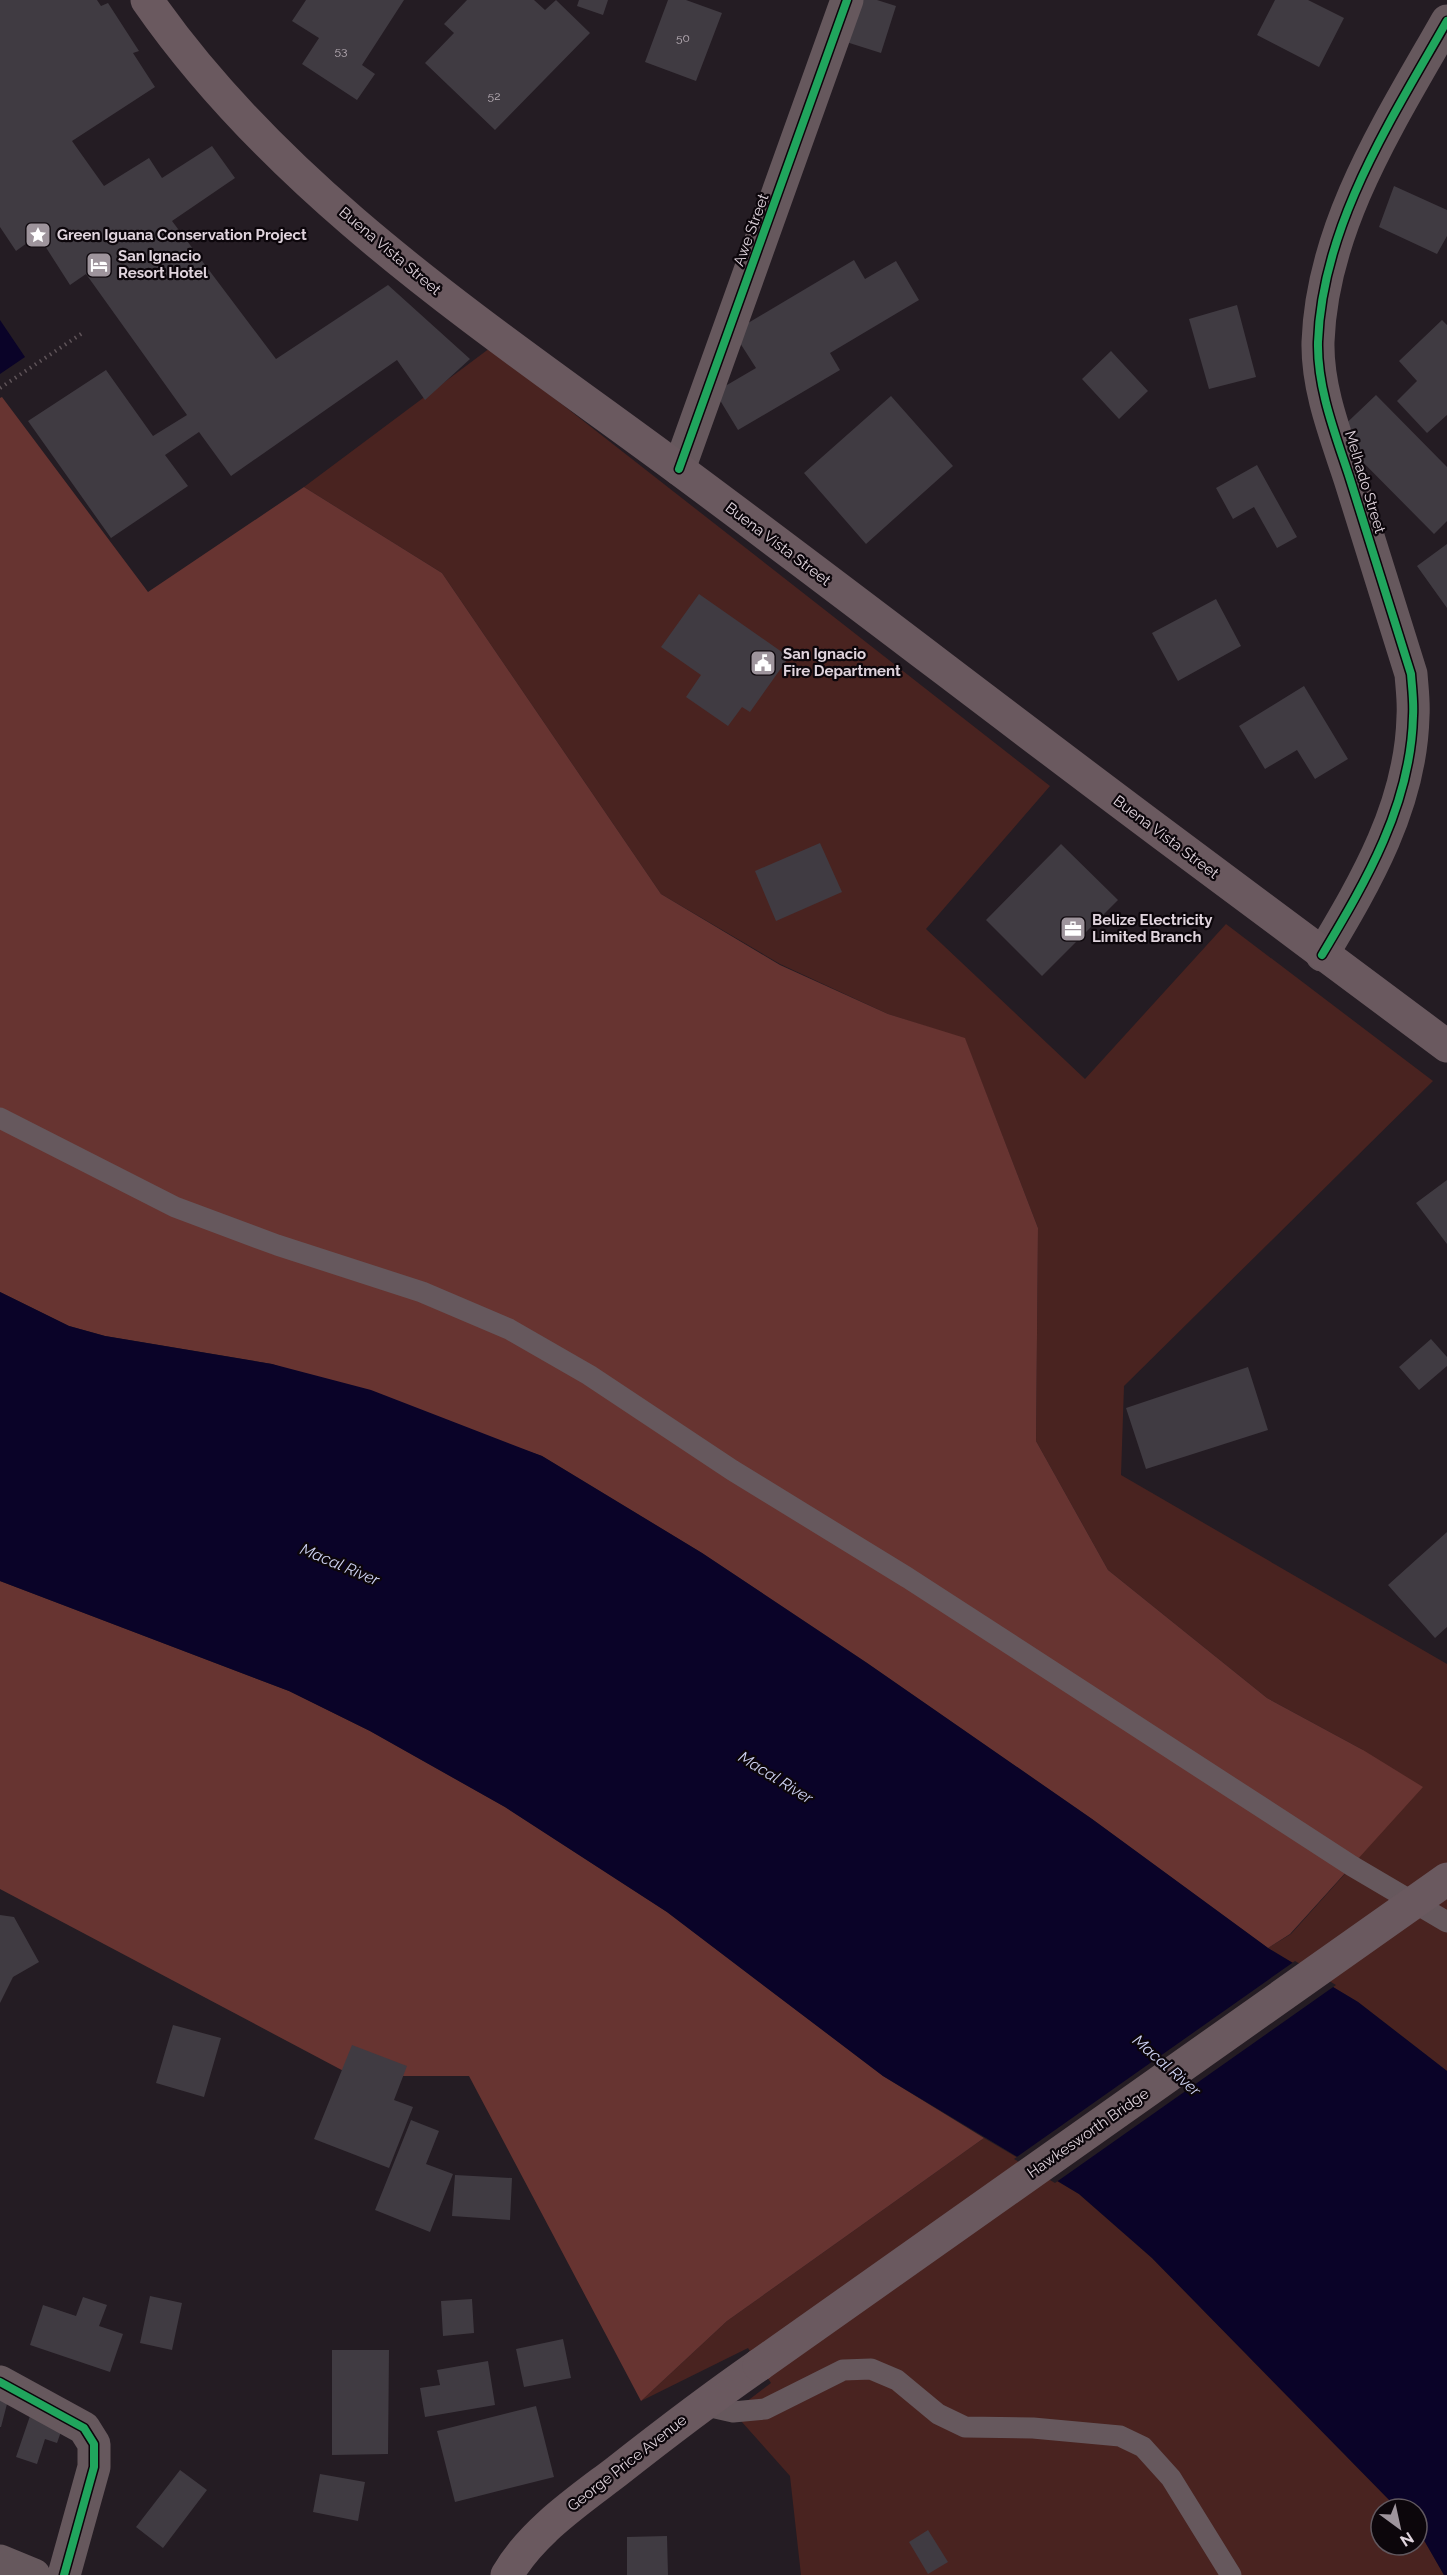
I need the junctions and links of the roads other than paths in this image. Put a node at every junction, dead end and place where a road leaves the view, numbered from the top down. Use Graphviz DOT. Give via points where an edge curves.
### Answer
graph roads {
  1 [pos="147,0"];
  2 [pos="847,0"];
  3 [pos="1447,21"];
  4 [pos="679,470"];
  5 [pos="1322,955"];
  6 [pos="1447,1046"];
  7 [pos="0,1118"];
  8 [pos="1447,1880"];
  9 [pos="1447,1922"];
  10 [pos="759,2365"];
  11 [pos="0,2382"];
  12 [pos="702,2405"];
  13 [pos="0,2560"];
  14 [pos="34,2575"];
  15 [pos="64,2575"];
  16 [pos="507,2575"];
  17 [pos="1232,2575"];
  1 -- 4 [label="main road, Buena Vista Street" via="219,93 340,211 496,338"];
  2 -- 4 [label="street, Awe Street"];
  3 -- 5 [label="street, Melhado Street" via="1379,141 1343,223 1324,289 1318,344 1324,396 1411,674 1413,716 1408,766 1390,829 1366,880"];
  4 -- 5 [label="main road, Buena Vista Street"];
  5 -- 6 [label="main road, Buena Vista Street"];
  7 -- 9 [label="lane" via="175,1207 422,1292 509,1329 590,1375 1352,1866"];
  8 -- 10 [label="main road, Hawkesworth Bridge, bridge"];
  10 -- 12 [label="main road, George Price Avenue"];
  11 -- 15 [label="street" via="84,2428 94,2444 94,2467"];
  12 -- 16 [label="main road, George Price Avenue" via="561,2514"];
  12 -- 17 [label="lane" via="733,2412 765,2409 843,2370 871,2369 897,2380 938,2414 965,2427 1120,2436 1143,2447 1171,2478"];
  13 -- 14 [label="street"];
}
